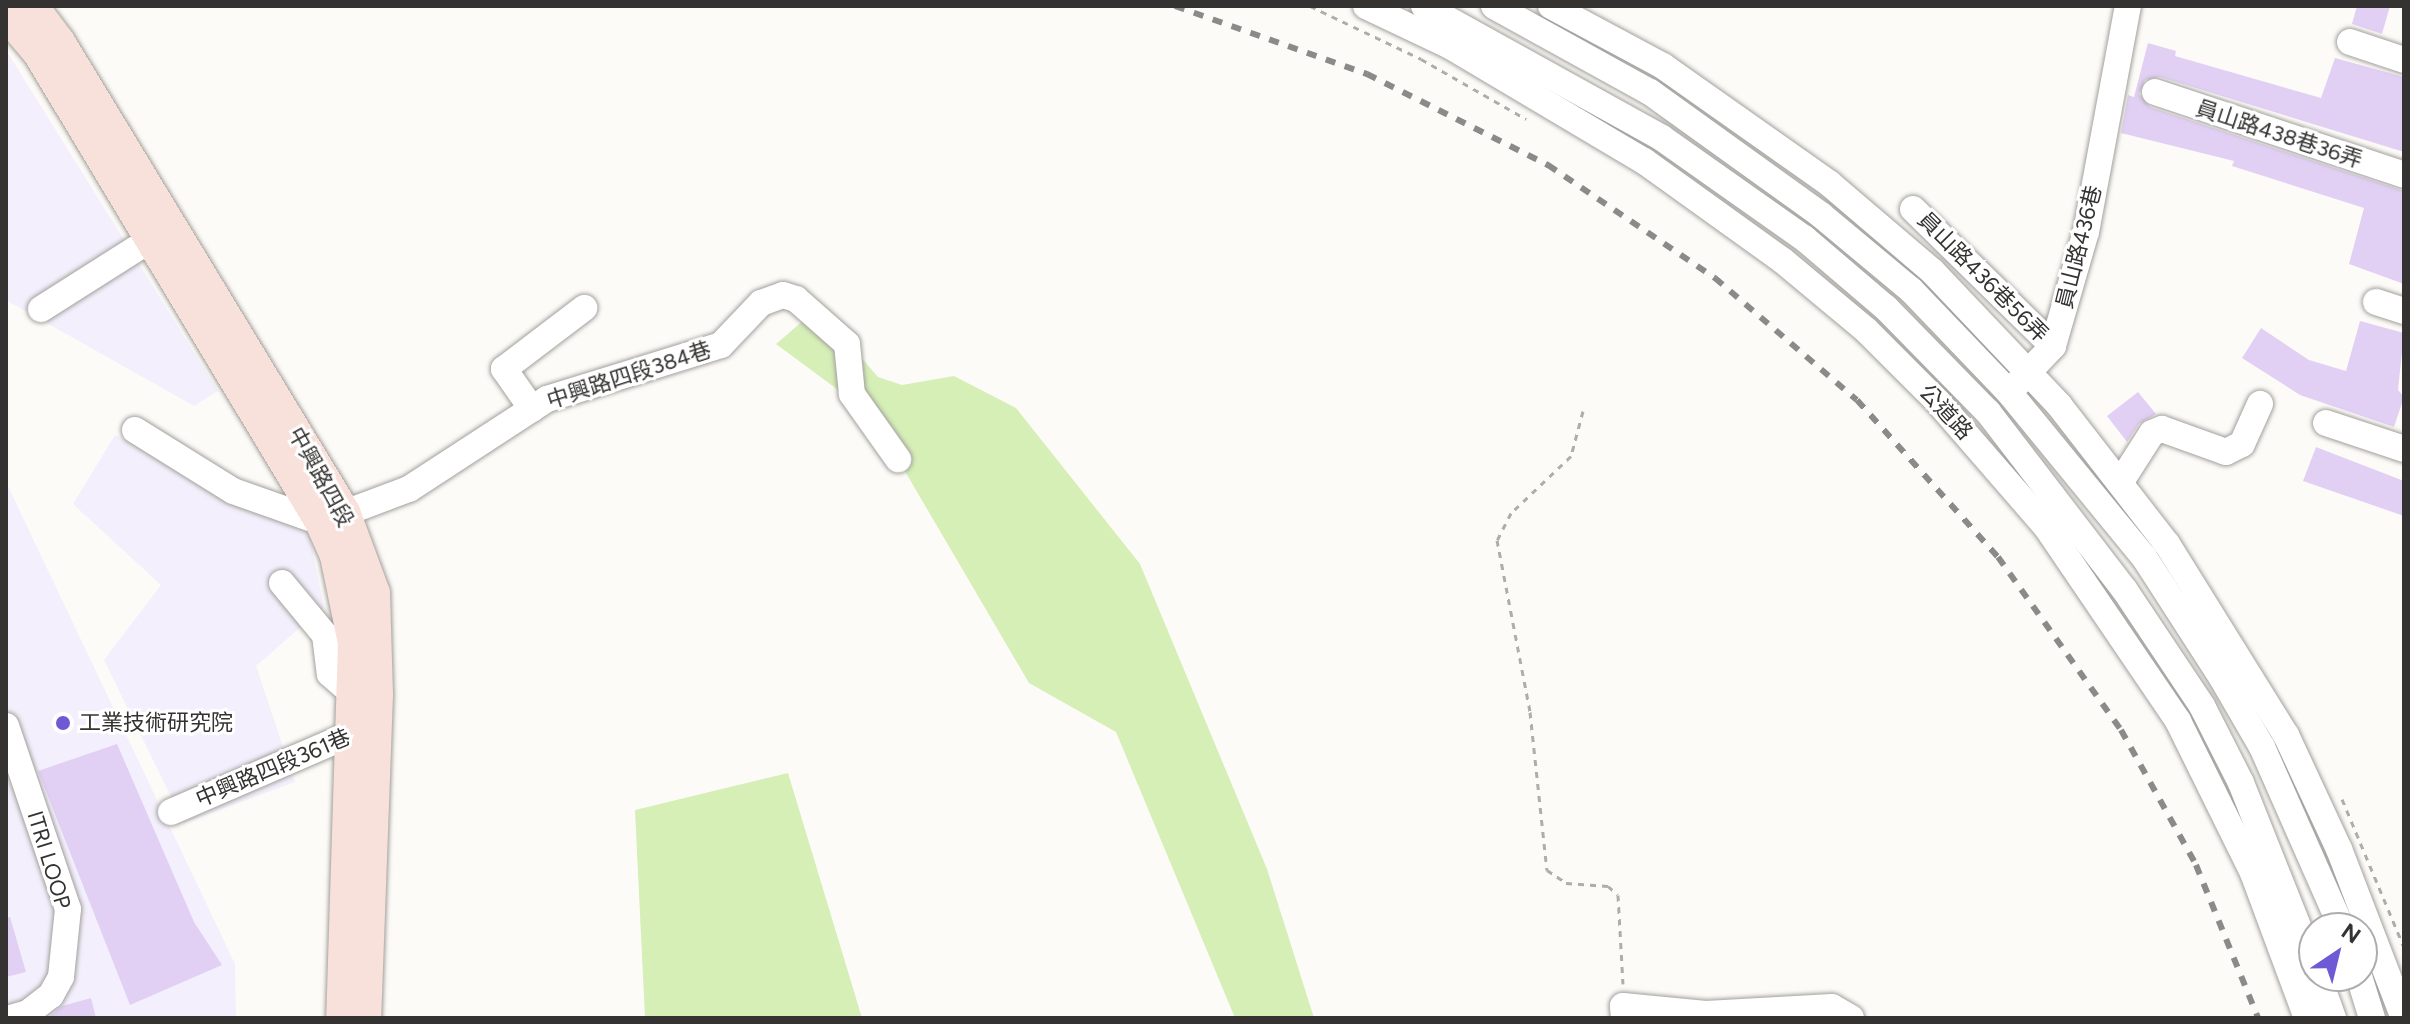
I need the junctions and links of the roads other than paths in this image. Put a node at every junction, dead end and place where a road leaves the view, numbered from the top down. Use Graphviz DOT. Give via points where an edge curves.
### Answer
graph roads {
  1 [pos="32,6"];
  2 [pos="1366,6"];
  3 [pos="1424,6"];
  4 [pos="1494,6"];
  5 [pos="1551,6"];
  6 [pos="2128,6"];
  7 [pos="6,14"];
  8 [pos="2350,42"];
  9 [pos="2404,60"];
  10 [pos="2155,92"];
  11 [pos="2404,175"];
  12 [pos="1913,209"];
  13 [pos="159,234"];
  14 [pos="2376,302"];
  15 [pos="584,308"];
  16 [pos="41,309"];
  17 [pos="2404,311"];
  18 [pos="2053,346"];
  19 [pos="2031,374"];
  20 [pos="2008,391"];
  21 [pos="2260,404"];
  22 [pos="532,409"];
  23 [pos="1988,412"];
  24 [pos="2326,423"];
  25 [pos="135,430"];
  26 [pos="1960,441"];
  27 [pos="2404,449"];
  28 [pos="898,459"];
  29 [pos="2120,483"];
  30 [pos="333,517"];
  31 [pos="282,583"];
  32 [pos="2246,666"];
  33 [pos="2222,678"];
  34 [pos="364,711"];
  35 [pos="6,726"];
  36 [pos="171,812"];
  37 [pos="2335,912"];
  38 [pos="2298,926"];
  39 [pos="2324,992"];
  40 [pos="2364,992"];
  41 [pos="1624,1012"];
  42 [pos="10,1018"];
  43 [pos="342,1018"];
  44 [pos="365,1018"];
  45 [pos="1851,1018"];
  46 [pos="2307,1018"];
  47 [pos="2333,1018"];
  48 [pos="2372,1018"];
  49 [pos="2404,1018"];
  1 -- 13 [label="main road, 中興路四段" via="59,42"];
  2 -- 26 [label="street, 公道路" via="1450,46 1644,161 1782,260 1866,330"];
  3 -- 23 [label="street, 公道路" via="1662,138 1804,238 1886,308"];
  4 -- 20 [label="street" via="1650,92 1809,206 1911,290"];
  5 -- 19 [label="street" via="1663,66 1830,184 1932,271"];
  6 -- 18 [label="street, 員山路436巷" via="2086,232"];
  7 -- 13 [label="main road, 中興路四段" via="39,53"];
  8 -- 9 [label="street"];
  10 -- 11 [label="street, 員山路438巷36弄"];
  12 -- 18 [label="street, 員山路436巷56弄"];
  13 -- 16 [label="street"];
  13 -- 30 [label="main road, 中興路四段"];
  14 -- 17 [label="street"];
  15 -- 22 [label="street, 中興路四段384巷" via="504,369"];
  18 -- 19 [label="street, 員山路436巷"];
  19 -- 20 [label="street, 員山路436巷"];
  19 -- 29 [label="street"];
  20 -- 23 [label="street, 員山路436巷"];
  20 -- 33 [label="street" via="2144,557"];
  21 -- 29 [label="street" via="2242,444 2226,452 2162,429 2152,433"];
  22 -- 28 [label="street, 中興路四段384巷" via="547,399 721,345 761,303 783,295 796,299 847,344 852,394"];
  22 -- 30 [label="street, 中興路四段384巷" via="409,489"];
  23 -- 26 [label="street, 員山路436巷"];
  23 -- 38 [label="street, 公道路" via="2124,589 2202,706 2241,783"];
  24 -- 27 [label="street"];
  25 -- 30 [label="street" via="233,491"];
  26 -- 46 [label="street, 公道路" via="2047,528 2178,721 2253,873"];
  29 -- 32 [label="street" via="2167,544"];
  30 -- 34 [label="main road, 中興路四段" via="374,593"];
  31 -- 34 [label="street" via="325,635 330,674"];
  32 -- 33 [label="street"];
  32 -- 49 [label="street" via="2339,849"];
  33 -- 37 [label="street" via="2262,747"];
  34 -- 36 [label="street, 中興路四段361巷"];
  34 -- 43 [label="main road, 中興路四段"];
  34 -- 44 [label="main road, 中興路四段"];
  35 -- 42 [label="street, ITRI LOOP" via="68,909 56,986 28,1013"];
  39 -- 47 [label="street"];
  40 -- 48 [label="street"];
  41 -- 45 [label="street" via="1832,1007"];
}
